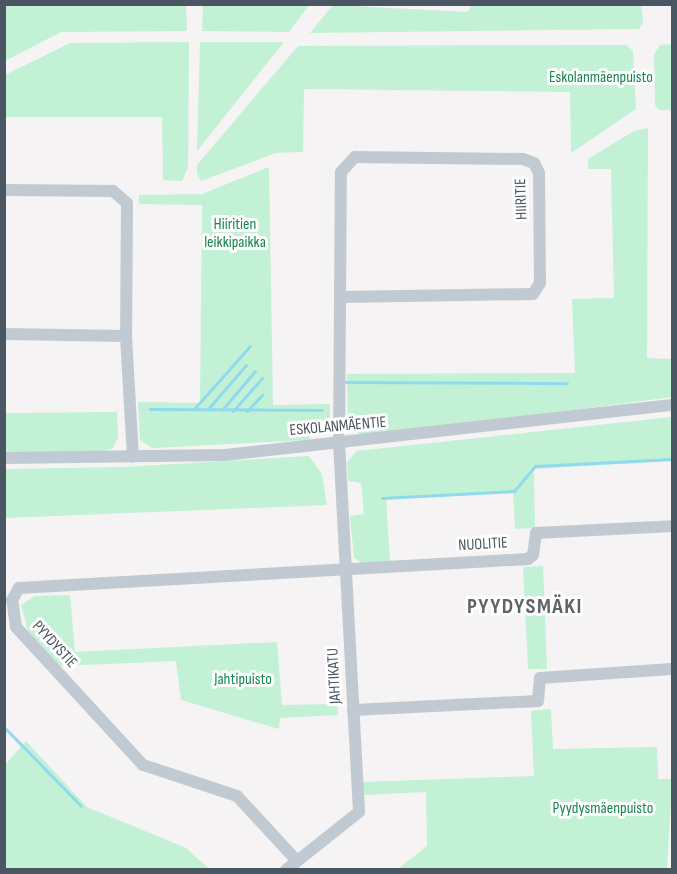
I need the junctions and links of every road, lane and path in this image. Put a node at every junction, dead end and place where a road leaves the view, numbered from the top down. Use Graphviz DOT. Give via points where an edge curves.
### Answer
graph roads {
  1 [pos="4,190"];
  2 [pos="341,297"];
  3 [pos="4,334"];
  4 [pos="126,336"];
  5 [pos="672,405"];
  6 [pos="339,445"];
  7 [pos="133,457"];
  8 [pos="4,458"];
  9 [pos="672,526"];
  10 [pos="346,570"];
  11 [pos="672,669"];
  12 [pos="353,710"];
  13 [pos="297,861"];
  14 [pos="286,870"];
  1 -- 4 [label="street" via="113,191 127,203"];
  2 -- 2 [label="street, HIIRITIE" via="342,172 346,162 356,157 523,159 534,163 539,173 540,283 533,294"];
  2 -- 6 [label="street, HIIRITIE"];
  3 -- 4 [label="street"];
  4 -- 7 [label="street"];
  5 -- 6 [label="street, ESKOLANMÄENTIE"];
  6 -- 7 [label="street, ESKOLANMÄENTIE"];
  6 -- 10 [label="street, JAHTIKATU"];
  7 -- 8 [label="street, ESKOLANMÄENTIE"];
  9 -- 10 [label="street, NUOLITIE" via="536,533 533,555 528,559"];
  10 -- 12 [label="street, JAHTIKATU"];
  10 -- 13 [label="street, PYYDYSTIE" via="19,588 12,600 16,627 143,765 237,796"];
  11 -- 12 [label="street" via="540,678 538,701"];
  12 -- 13 [label="street, JAHTIKATU" via="359,812"];
  13 -- 14 [label="street, JAHTIKATU"];
}
